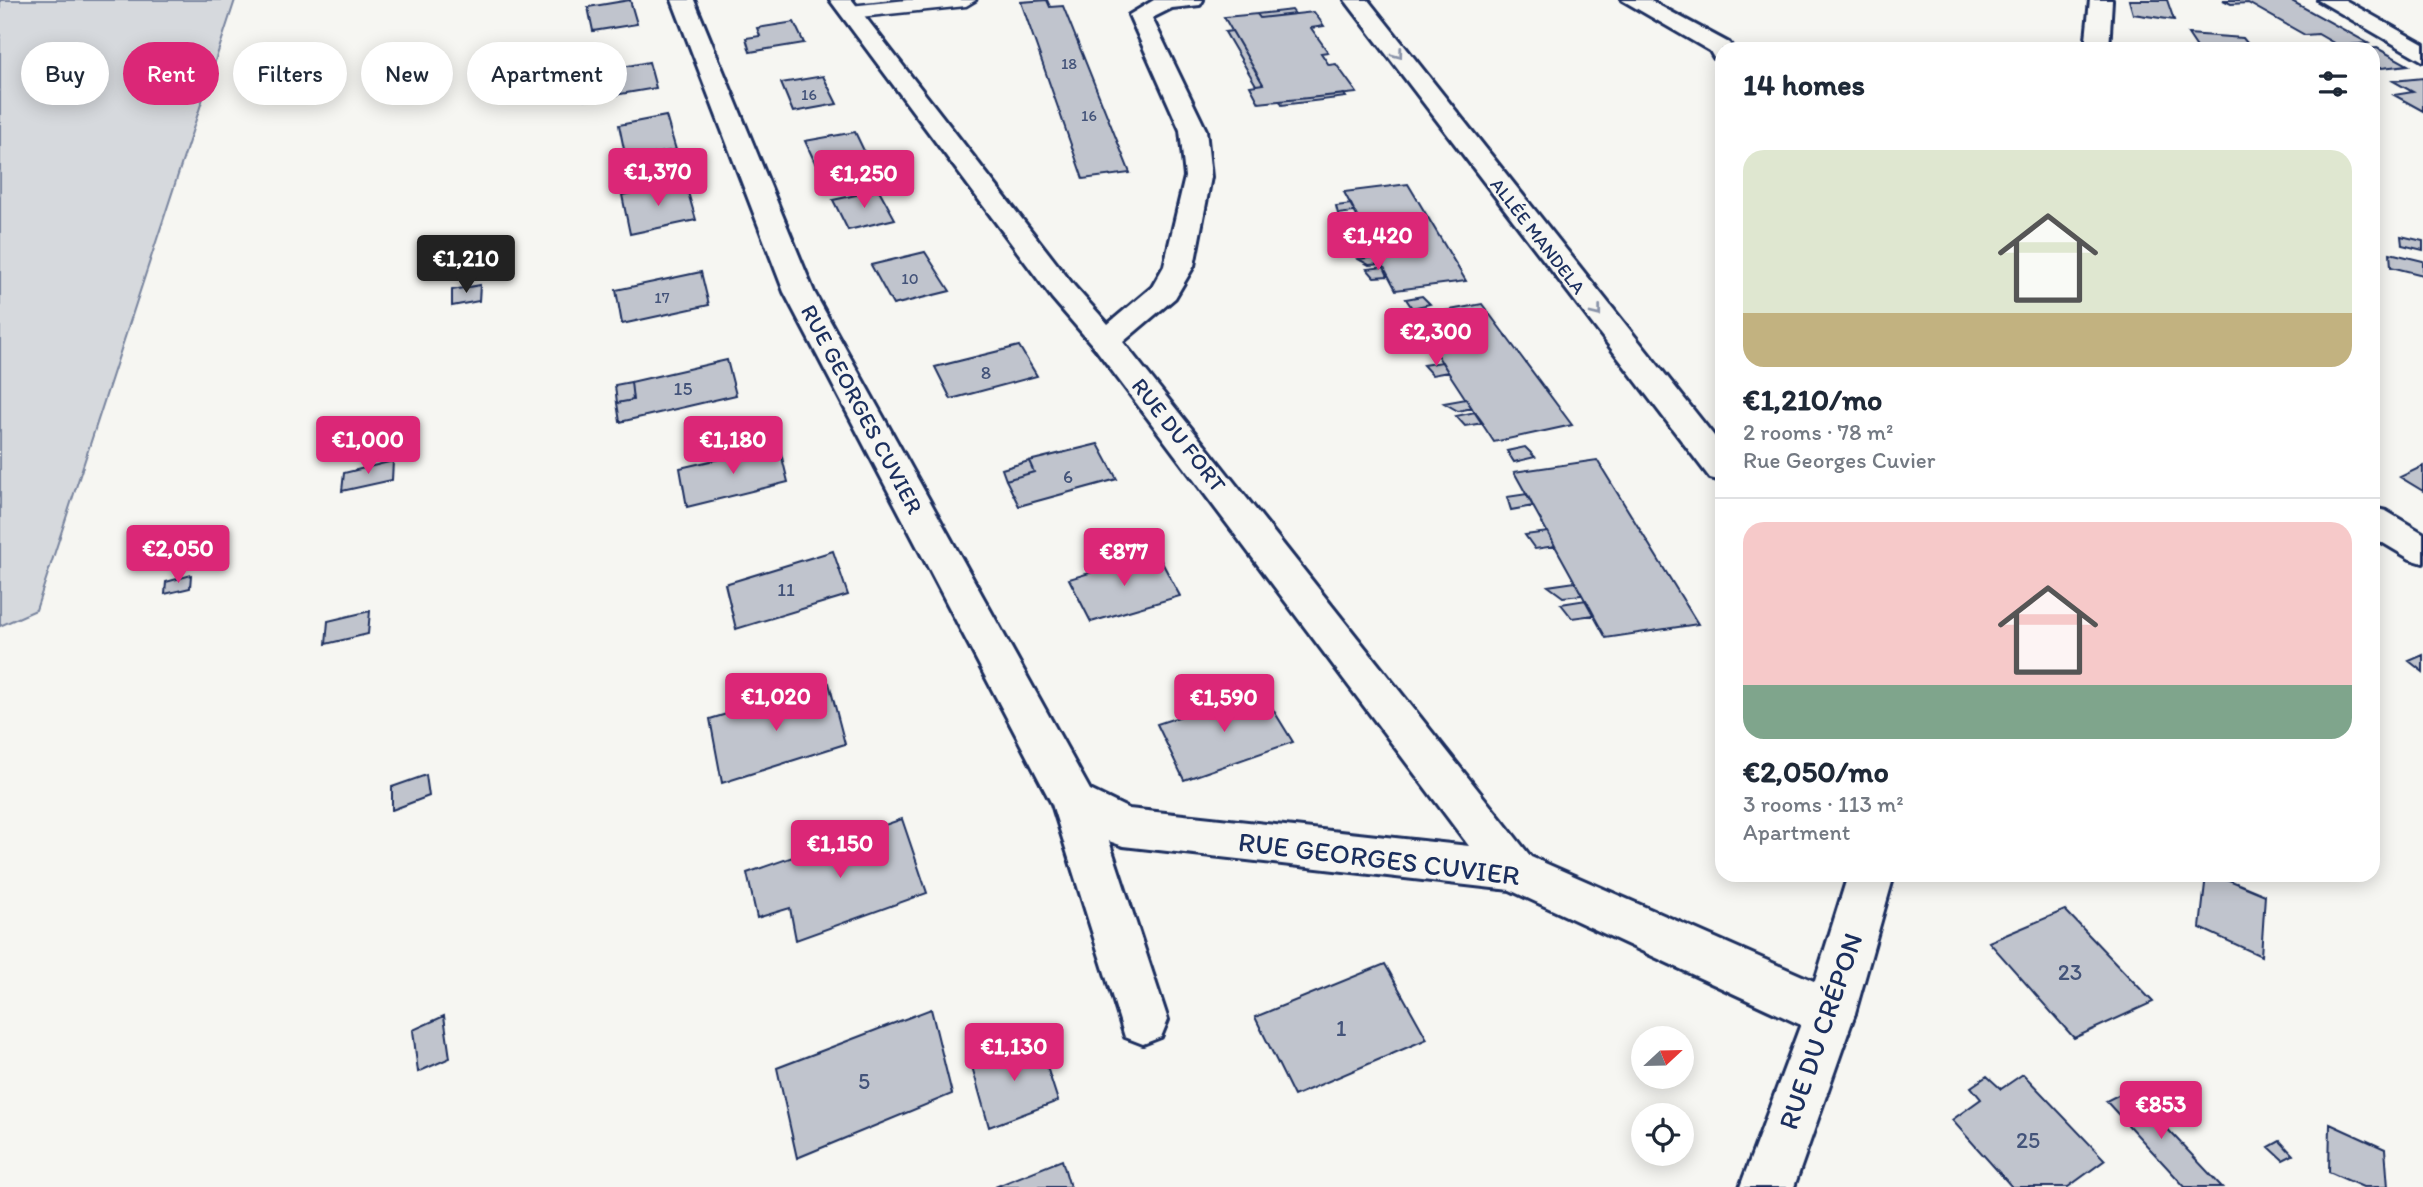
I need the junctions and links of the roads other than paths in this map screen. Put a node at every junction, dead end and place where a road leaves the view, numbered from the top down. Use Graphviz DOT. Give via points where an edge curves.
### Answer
graph roads {
  1 [pos="683,0"];
  2 [pos="966,0"];
  3 [pos="1192,0"];
  4 [pos="1356,0"];
  5 [pos="1633,0"];
  6 [pos="2101,0"];
  7 [pos="2329,0"];
  8 [pos="845,6"];
  9 [pos="2098,42"];
  10 [pos="1715,45"];
  11 [pos="2423,54"];
  12 [pos="1106,341"];
  13 [pos="1715,461"];
  14 [pos="2380,524"];
  15 [pos="2423,550"];
  16 [pos="1074,803"];
  17 [pos="1516,871"];
  18 [pos="1869,882"];
  19 [pos="1830,1013"];
  20 [pos="1143,1020"];
  21 [pos="1767,1187"];
  1 -- 16 [label="street, RUE GEORGES CUVIER" via="799,292"];
  2 -- 8 [label="lane"];
  3 -- 12 [label="street" via="1167,2 1140,15 1193,130 1198,177 1179,265 1164,292"];
  4 -- 13 [label="street, ALLÉE MANDELA, one-way"];
  5 -- 10 [label="street"];
  6 -- 9 [label="street"];
  7 -- 11 [label="street"];
  8 -- 12 [label="street, RUE DU FORT" via="1063,292"];
  12 -- 17 [label="street, RUE DU FORT"];
  14 -- 15 [label="street"];
  16 -- 17 [label="street, RUE GEORGES CUVIER" via="1123,827"];
  16 -- 20 [label="street, RUE GEORGES CUVIER"];
  17 -- 19 [label="street, RUE GEORGES CUVIER"];
  18 -- 19 [label="street, RUE DU CRÉPON"];
  19 -- 21 [label="street, RUE DU CRÉPON"];
}
